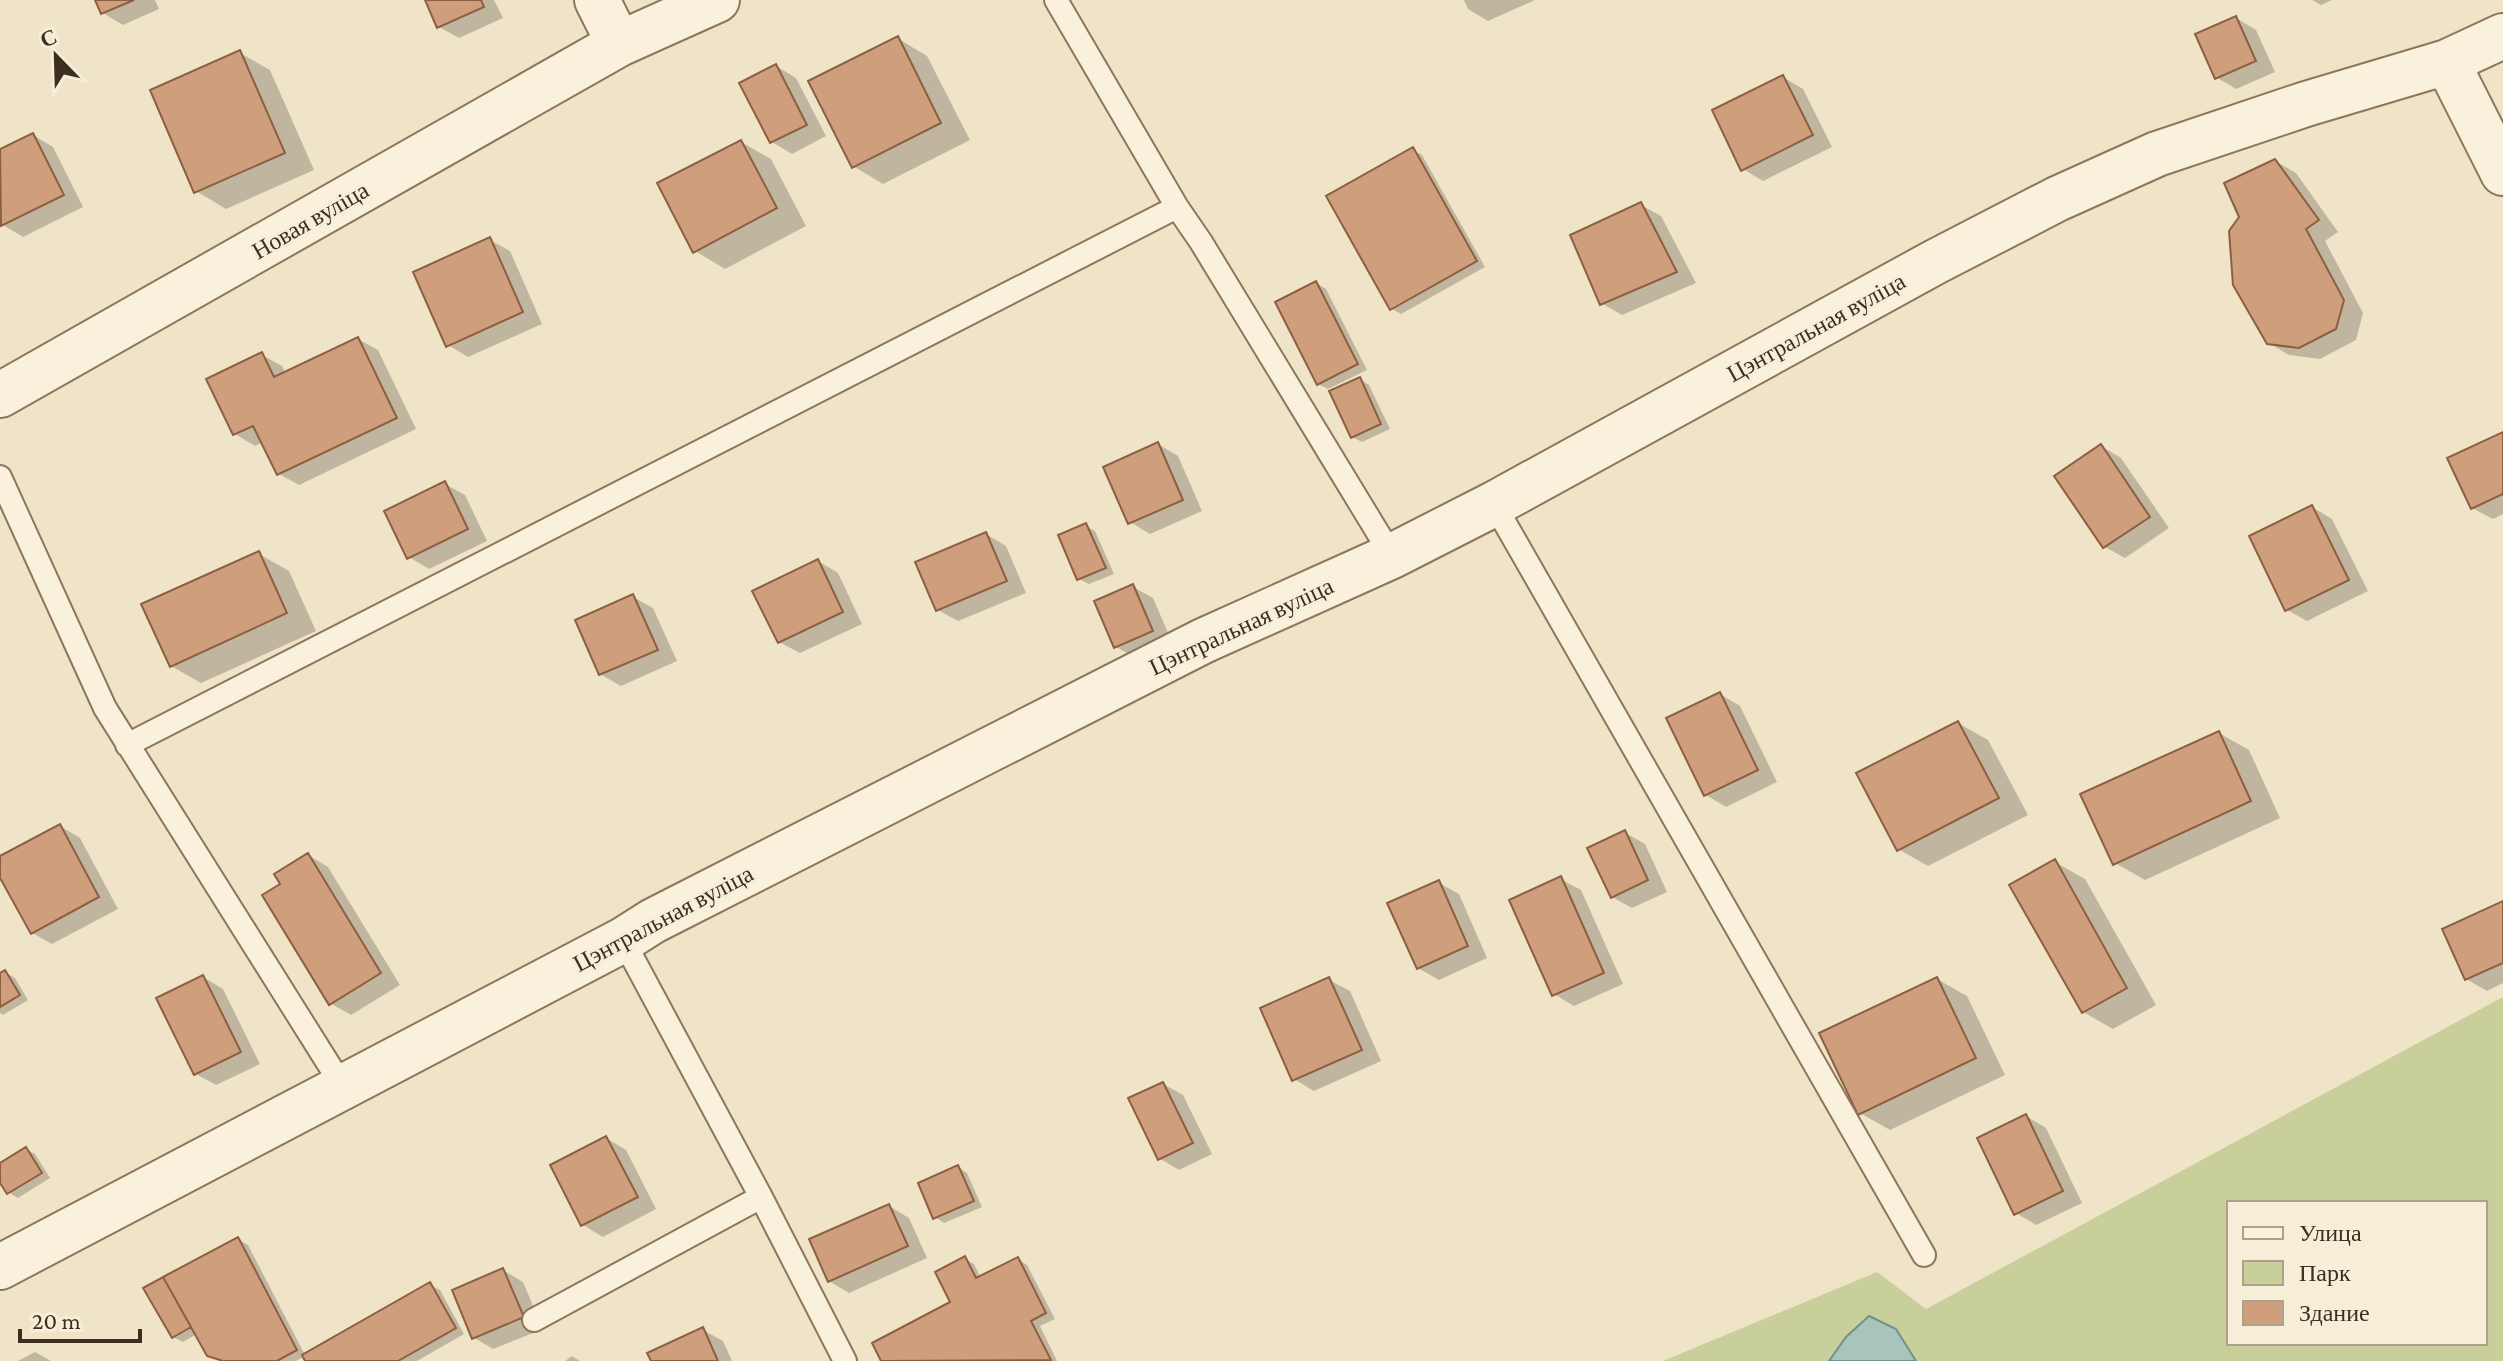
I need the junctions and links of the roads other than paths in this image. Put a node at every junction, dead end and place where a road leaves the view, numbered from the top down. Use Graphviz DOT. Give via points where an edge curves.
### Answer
graph roads {
  1 [pos="597,0"];
  2 [pos="717,0"];
  3 [pos="1056,0"];
  4 [pos="2503,36"];
  5 [pos="619,44"];
  6 [pos="2447,62"];
  7 [pos="2503,173"];
  8 [pos="1177,207"];
  9 [pos="0,395"];
  10 [pos="0,477"];
  11 [pos="1494,504"];
  12 [pos="1392,556"];
  13 [pos="127,745"];
  14 [pos="623,940"];
  15 [pos="343,1087"];
  16 [pos="761,1197"];
  17 [pos="1924,1255"];
  18 [pos="0,1267"];
  19 [pos="534,1320"];
  20 [pos="845,1361"];
  1 -- 5 [label="street"];
  2 -- 5 [label="street, Новая вуліца"];
  3 -- 8 [label="lane"];
  4 -- 6 [label="street, Цэнтральная вуліца"];
  5 -- 9 [label="street, Новая вуліца"];
  6 -- 7 [label="street"];
  6 -- 11 [label="street, Цэнтральная вуліца" via="2157,154 2057,199"];
  8 -- 12 [label="lane"];
  8 -- 13 [label="lane"];
  10 -- 13 [label="lane" via="105,708"];
  11 -- 12 [label="street, Цэнтральная вуліца"];
  11 -- 17 [label="lane"];
  12 -- 14 [label="street, Цэнтральная вуліца" via="1203,641"];
  13 -- 15 [label="lane"];
  14 -- 15 [label="street, Цэнтральная вуліца"];
  14 -- 16 [label="lane"];
  15 -- 18 [label="street, Цэнтральная вуліца"];
  16 -- 19 [label="lane"];
  16 -- 20 [label="lane"];
}
